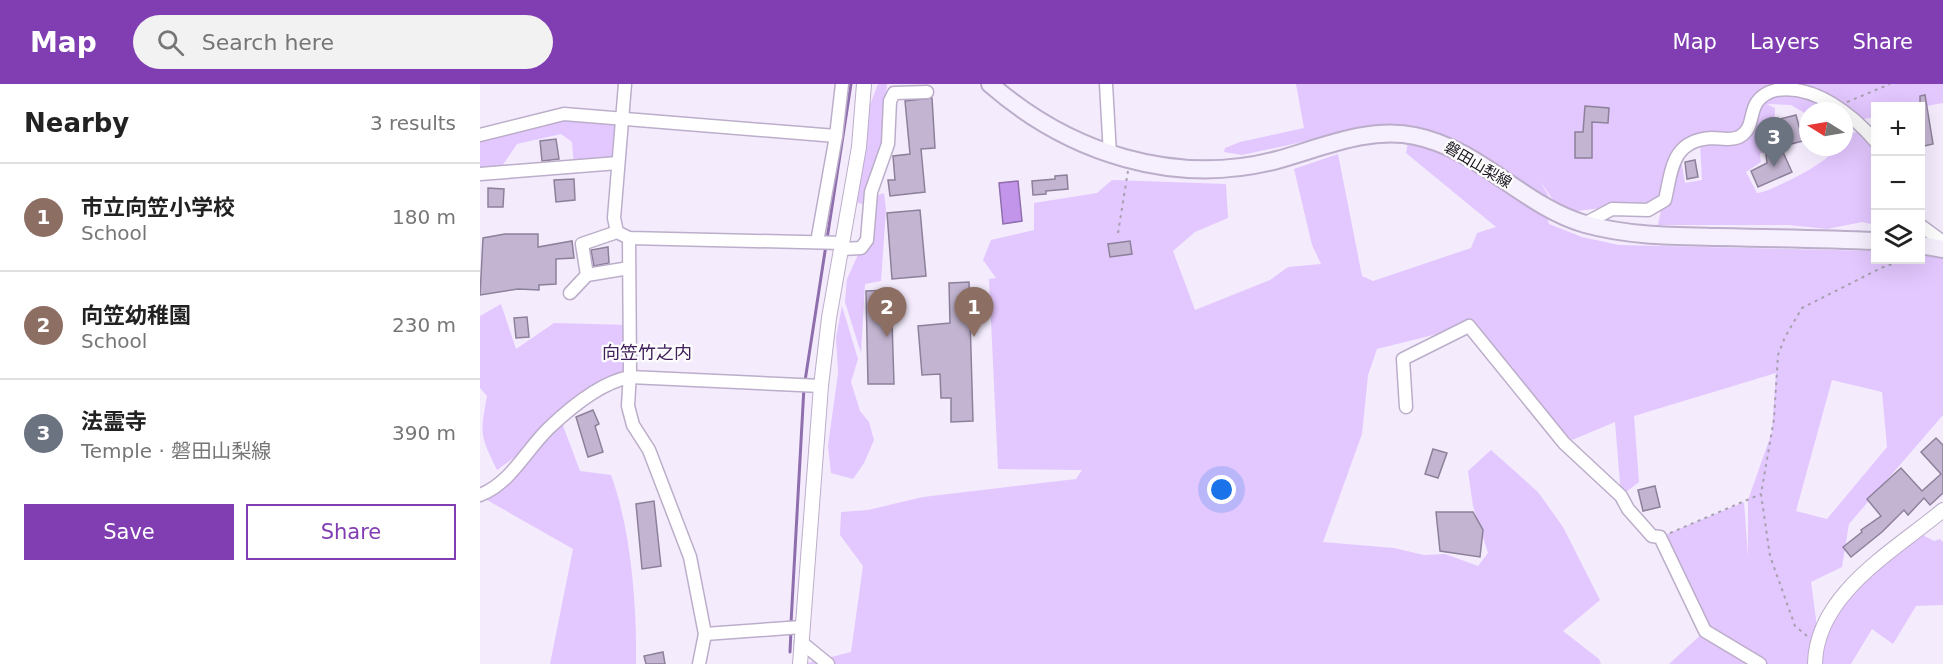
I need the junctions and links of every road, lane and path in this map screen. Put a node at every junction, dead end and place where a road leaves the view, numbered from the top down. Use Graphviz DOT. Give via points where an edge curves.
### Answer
graph roads {
  1 [pos="625,84"];
  2 [pos="842,84"];
  3 [pos="864,84"];
  4 [pos="990,84"];
  5 [pos="1106,84"];
  6 [pos="1890,84"];
  7 [pos="927,92"];
  8 [pos="1834,102"];
  9 [pos="1846,102"];
  10 [pos="1853,117"];
  11 [pos="622,119"];
  12 [pos="480,135"];
  13 [pos="836,136"];
  14 [pos="1871,137"];
  15 [pos="1110,156"];
  16 [pos="1130,161"];
  17 [pos="618,163"];
  18 [pos="480,174"];
  19 [pos="1584,224"];
  20 [pos="1925,229"];
  21 [pos="1118,233"];
  22 [pos="623,235"];
  23 [pos="1871,241"];
  24 [pos="817,242"];
  25 [pos="1943,242"];
  26 [pos="842,246"];
  27 [pos="1925,246"];
  28 [pos="1943,249"];
  29 [pos="1892,264"];
  30 [pos="629,268"];
  31 [pos="587,275"];
  32 [pos="570,293"];
  33 [pos="630,377"];
  34 [pos="821,386"];
  35 [pos="1406,407"];
  36 [pos="480,495"];
  37 [pos="1761,495"];
  38 [pos="1943,510"];
  39 [pos="1660,537"];
  40 [pos="802,627"];
  41 [pos="705,634"];
  42 [pos="801,642"];
  43 [pos="1816,643"];
  44 [pos="699,664"];
  45 [pos="800,664"];
  46 [pos="828,664"];
  47 [pos="1760,664"];
  48 [pos="1815,664"];
  1 -- 11 [label="street"];
  2 -- 13 [label="street"];
  3 -- 26 [label="street" via="859,147"];
  4 -- 15 [label="main road, 磐田山梨線" via="1057,131"];
  5 -- 15 [label="street"];
  6 -- 9 [label="path"];
  7 -- 26 [label="street" via="894,93 888,144 868,208 867,240 861,248"];
  8 -- 19 [label="street" via="1817,93 1787,86 1765,94 1756,103 1749,130 1729,139 1699,139 1676,155 1665,200 1648,210 1612,209"];
  10 -- 14 [label="street"];
  11 -- 12 [label="street" via="564,114"];
  11 -- 13 [label="street"];
  11 -- 17 [label="street"];
  13 -- 24 [label="street"];
  15 -- 16 [label="main road, 磐田山梨線"];
  16 -- 19 [label="main road, 磐田山梨線" via="1161,167 1228,169 1356,138 1413,135 1444,144 1539,203"];
  16 -- 21 [label="path"];
  17 -- 18 [label="street"];
  17 -- 22 [label="street" via="614,218"];
  19 -- 23 [label="main road, 磐田山梨線" via="1641,235"];
  20 -- 25 [label="street"];
  22 -- 24 [label="street"];
  22 -- 30 [label="street"];
  22 -- 31 [label="street" via="582,244"];
  24 -- 26 [label="street"];
  26 -- 34 [label="street"];
  27 -- 28 [label="main road"];
  29 -- 37 [label="path" via="1802,308 1785,337 1778,355 1774,419"];
  30 -- 31 [label="street"];
  30 -- 33 [label="street"];
  31 -- 32 [label="street"];
  33 -- 34 [label="street"];
  33 -- 36 [label="street" via="615,379 549,428 502,480"];
  33 -- 41 [label="street" via="628,406 633,425 649,450 690,556"];
  34 -- 40 [label="street"];
  35 -- 39 [label="street" via="1402,359 1469,326 1564,443 1621,496 1652,536"];
  37 -- 39 [label="path"];
  37 -- 43 [label="path" via="1770,556 1795,626"];
  38 -- 43 [label="street" via="1837,600"];
  39 -- 47 [label="street" via="1705,631"];
  40 -- 41 [label="street"];
  40 -- 42 [label="street"];
  41 -- 44 [label="street"];
  42 -- 45 [label="street"];
  42 -- 46 [label="street"];
  43 -- 48 [label="street"];
}
